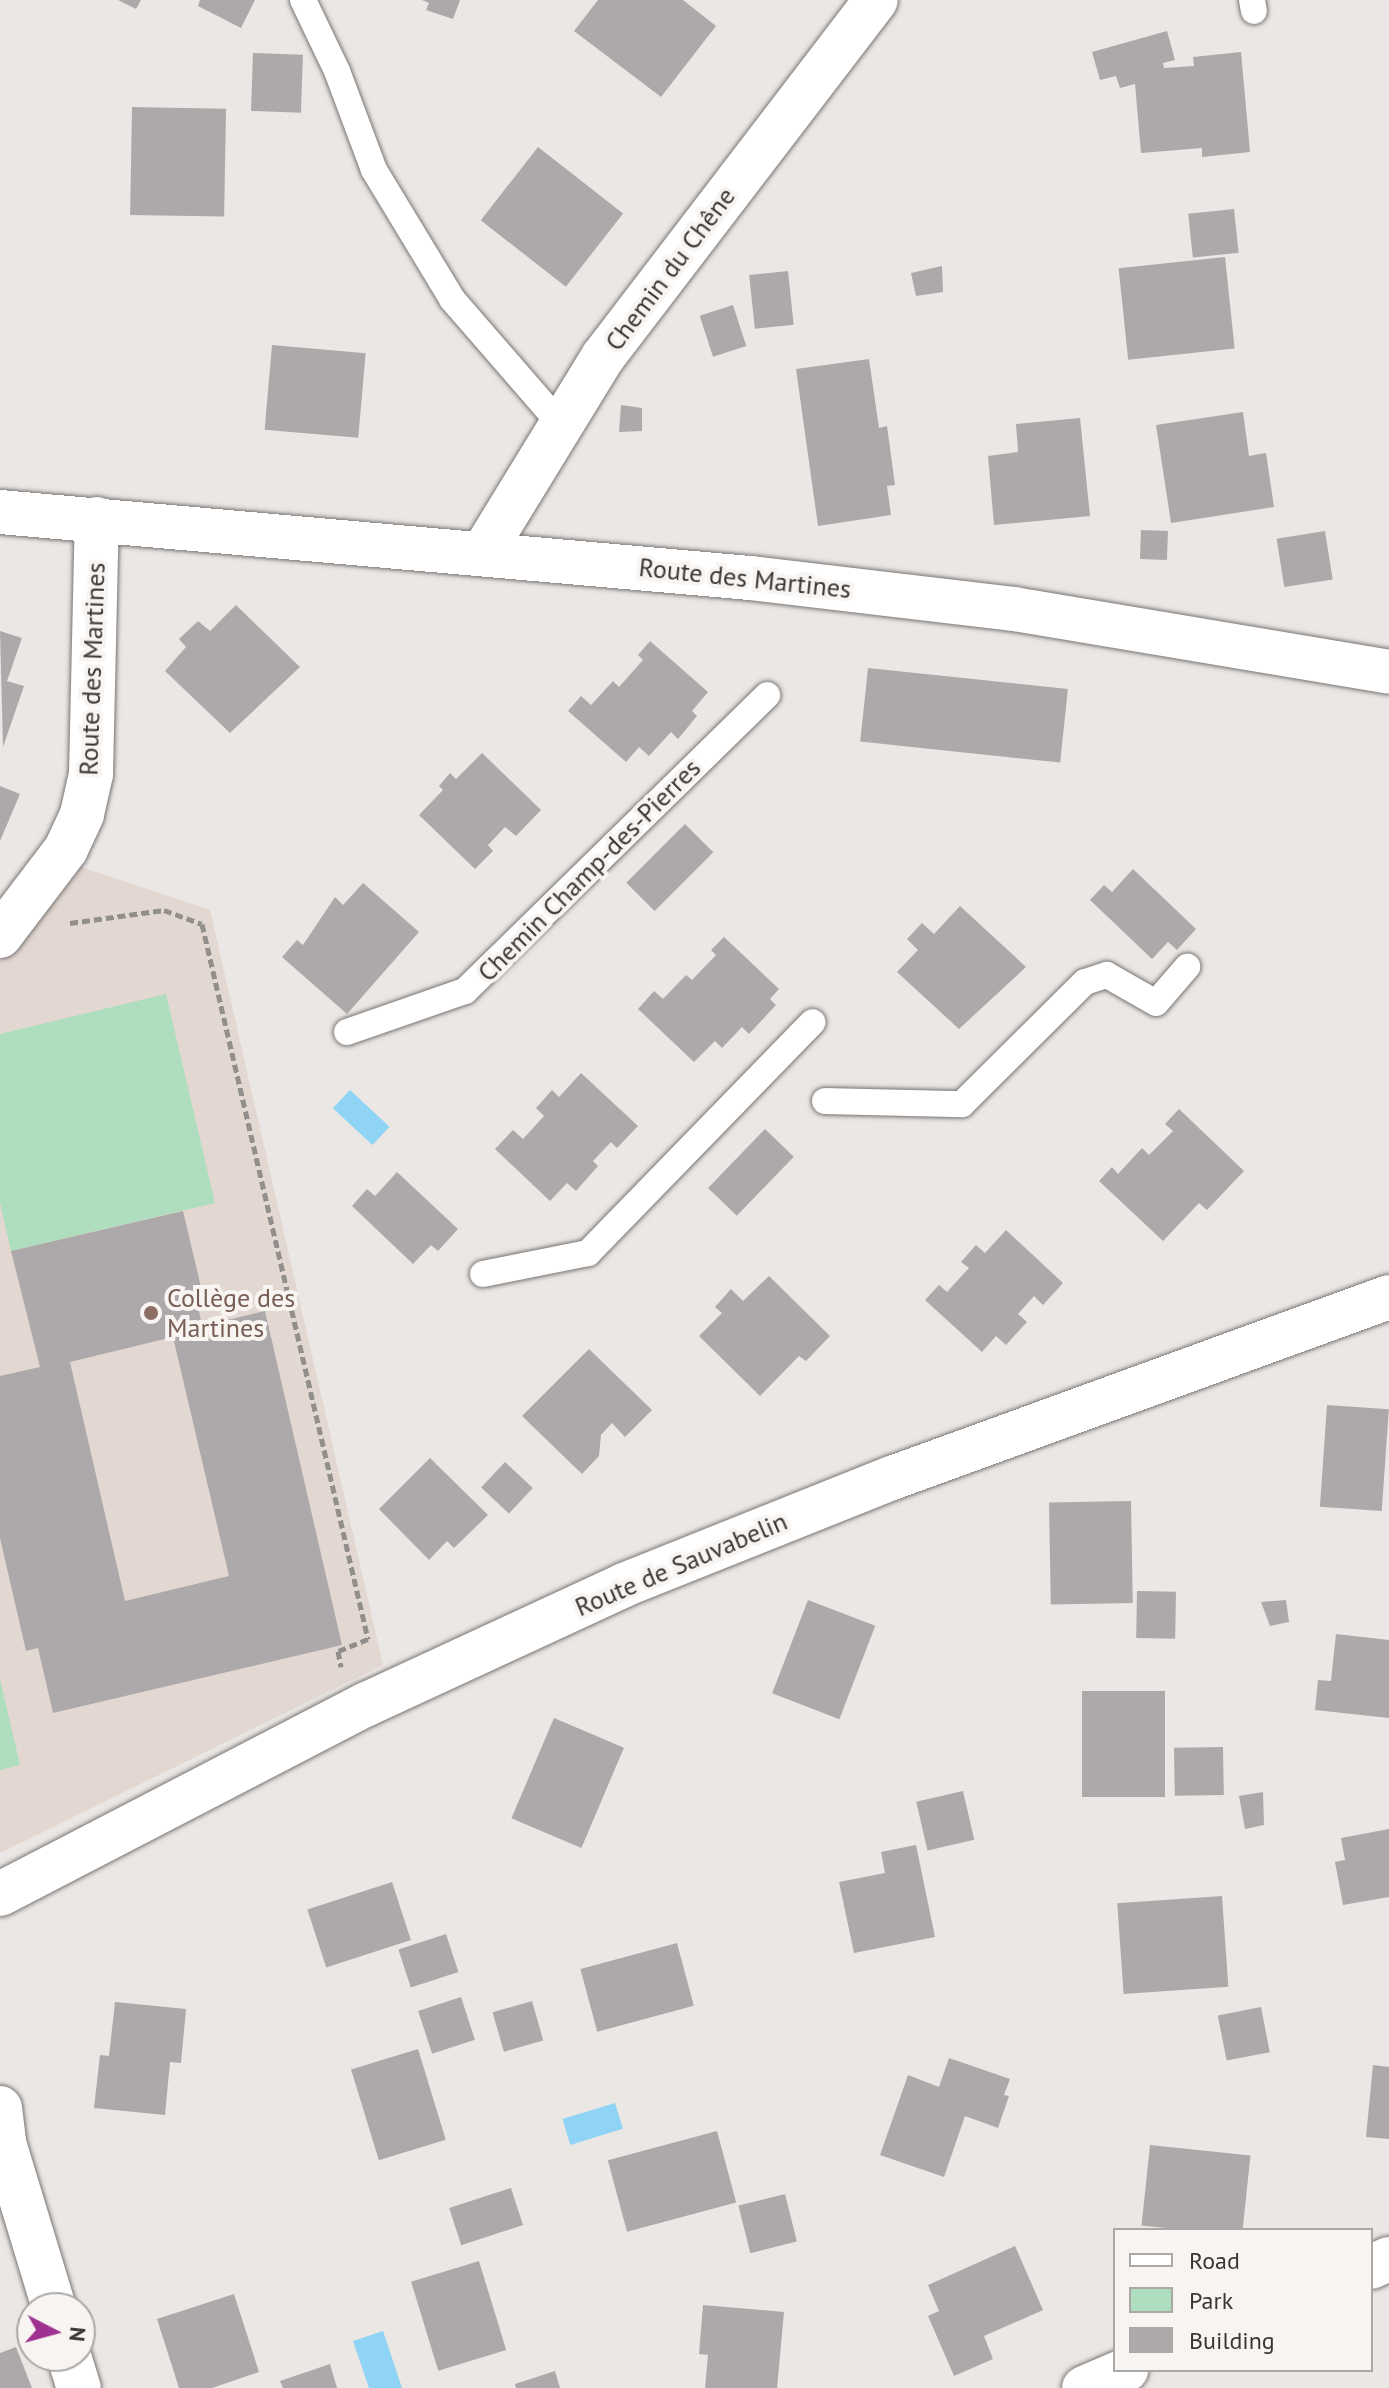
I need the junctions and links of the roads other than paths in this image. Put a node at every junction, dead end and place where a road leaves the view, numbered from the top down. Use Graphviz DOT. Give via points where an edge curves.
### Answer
graph roads {
  1 [pos="303,0"];
  2 [pos="876,0"];
  3 [pos="561,425"];
  4 [pos="0,512"];
  5 [pos="97,519"];
  6 [pos="484,551"];
  7 [pos="1389,672"];
  8 [pos="767,695"];
  9 [pos="0,936"];
  10 [pos="1187,967"];
  11 [pos="813,1022"];
  12 [pos="347,1032"];
  13 [pos="825,1101"];
  14 [pos="483,1274"];
  15 [pos="1389,1297"];
  16 [pos="0,1894"];
  17 [pos="0,2108"];
  18 [pos="49,2292"];
  19 [pos="1121,2372"];
  20 [pos="1084,2388"];
  1 -- 3 [label="lane" via="337,71 374,170 436,273 452,299"];
  2 -- 3 [label="street, Chemin du Chêne" via="603,357"];
  3 -- 6 [label="street, Chemin du Chêne"];
  4 -- 5 [label="street, Route des Martines"];
  5 -- 6 [label="street, Route des Martines"];
  5 -- 9 [label="street, Route des Martines" via="91,774 82,814 66,849"];
  6 -- 7 [label="street, Route des Martines" via="1014,609"];
  8 -- 12 [label="lane, Chemin Champ-des-Pierres" via="465,991"];
  10 -- 13 [label="lane" via="1156,1003 1107,975 1085,982 962,1104"];
  11 -- 14 [label="lane" via="588,1253"];
  15 -- 16 [label="street, Route de Sauvabelin" via="892,1478 624,1585 367,1704"];
  17 -- 18 [label="street" via="4,2143"];
  19 -- 20 [label="street"];
}
